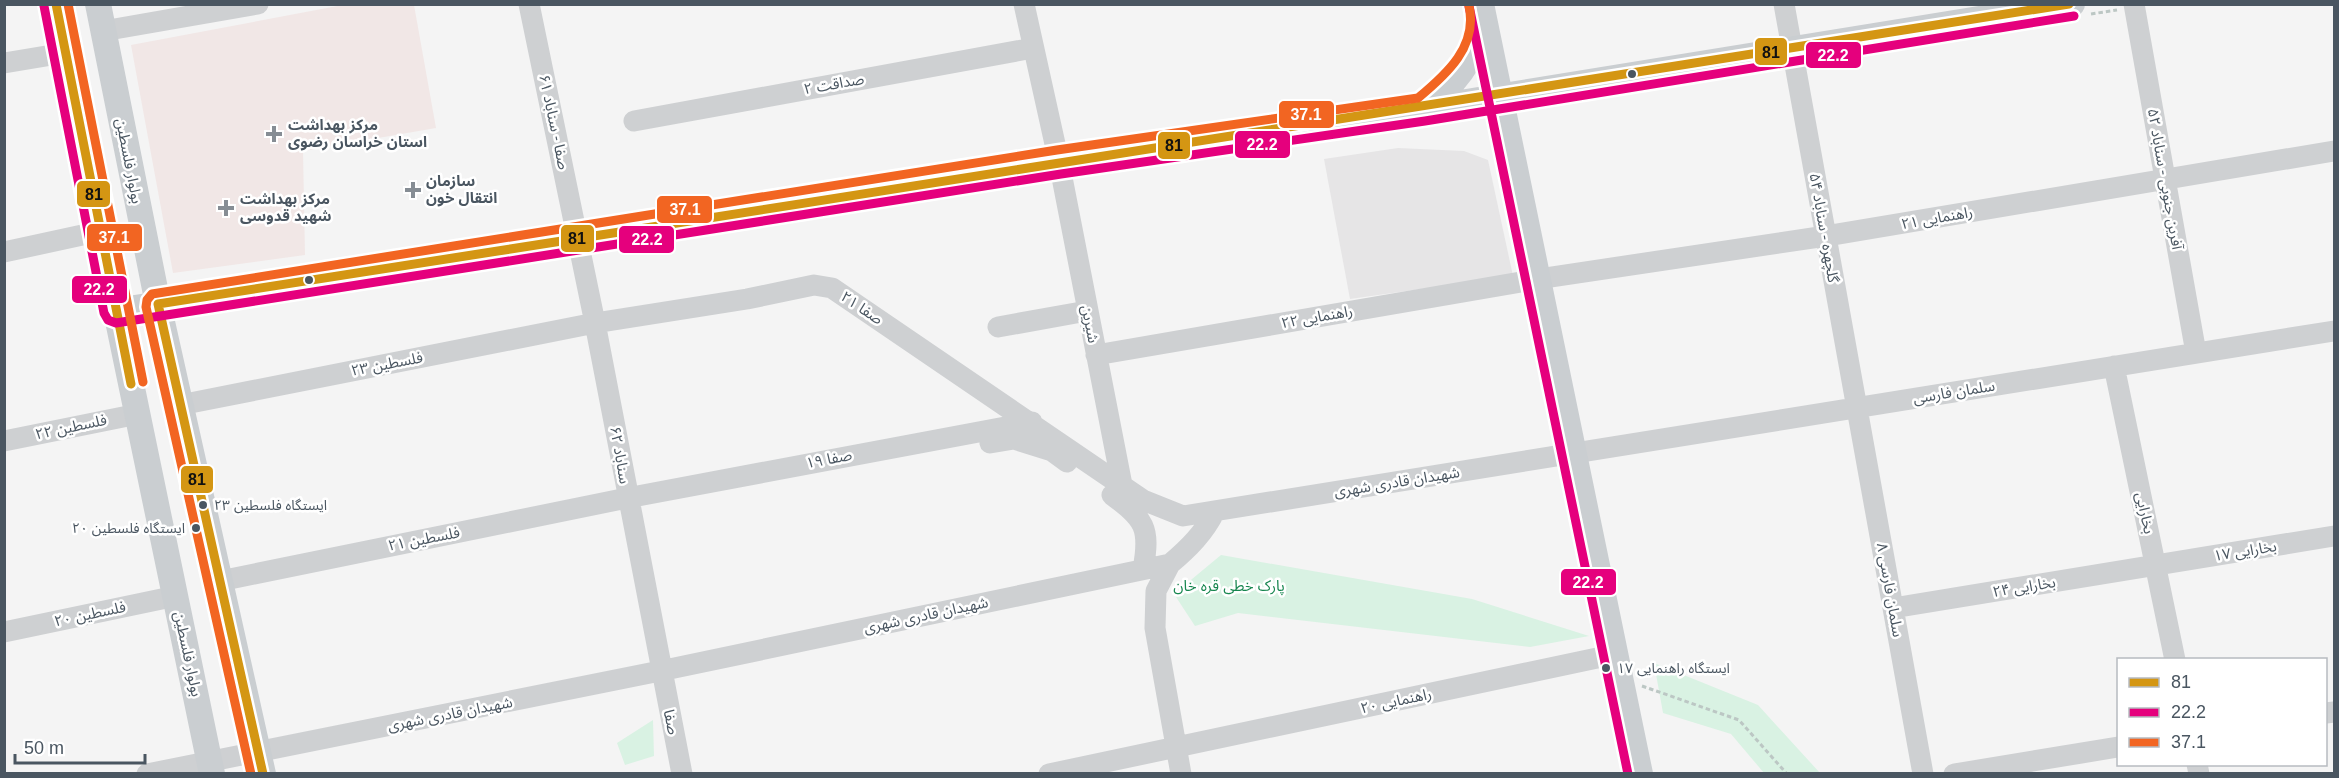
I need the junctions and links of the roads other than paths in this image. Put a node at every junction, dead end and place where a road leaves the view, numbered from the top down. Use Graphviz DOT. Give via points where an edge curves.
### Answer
graph roads {
  1 [pos="56,4"];
  2 [pos="98,4"];
  3 [pos="258,4"];
  4 [pos="529,4"];
  5 [pos="1024,4"];
  6 [pos="1784,4"];
  7 [pos="2072,4"];
  8 [pos="2134,4"];
  9 [pos="1483,14"];
  10 [pos="103,31"];
  11 [pos="1033,48"];
  12 [pos="1792,50"];
  13 [pos="64,53"];
  14 [pos="4,63"];
  15 [pos="1500,96"];
  16 [pos="1423,109"];
  17 [pos="634,121"];
  18 [pos="2334,151"];
  19 [pos="1059,162"];
  20 [pos="2165,179"];
  21 [pos="87,234"];
  22 [pos="1826,236"];
  23 [pos="578,240"];
  24 [pos="4,252"];
  25 [pos="1538,279"];
  26 [pos="158,304"];
  27 [pos="116,311"];
  28 [pos="1087,311"];
  29 [pos="595,323"];
  30 [pos="999,327"];
  31 [pos="2334,331"];
  32 [pos="2196,353"];
  33 [pos="1096,355"];
  34 [pos="2114,366"];
  35 [pos="180,405"];
  36 [pos="1857,407"];
  37 [pos="138,414"];
  38 [pos="1032,422"];
  39 [pos="4,441"];
  40 [pos="878,450"];
  41 [pos="1574,453"];
  42 [pos="1122,484"];
  43 [pos="627,498"];
  44 [pos="1215,511"];
  45 [pos="2334,536"];
  46 [pos="1170,564"];
  47 [pos="2156,565"];
  48 [pos="1143,569"];
  49 [pos="220,581"];
  50 [pos="176,596"];
  51 [pos="1893,608"];
  52 [pos="4,632"];
  53 [pos="2175,658"];
  54 [pos="1618,666"];
  55 [pos="660,671"];
  56 [pos="1176,747"];
  57 [pos="2117,747"];
  58 [pos="211,767"];
  59 [pos="260,768"];
  60 [pos="147,774"];
  61 [pos="682,774"];
  62 [pos="1049,774"];
  63 [pos="1181,774"];
  64 [pos="1640,774"];
  65 [pos="1923,774"];
  66 [pos="1954,774"];
  1 -- 13 [label="main road, بولوار فلسطین"];
  2 -- 10 [label="main road, بولوار فلسطین"];
  3 -- 10 [label="street"];
  4 -- 23 [label="street, صفا - سناباد ۶۱"];
  5 -- 11 [label="street, شیرین"];
  6 -- 12 [label="street, گلچهره - سناباد ۵۴"];
  7 -- 12 [label="main road"];
  8 -- 20 [label="street, آفرین جنوبی - سناباد ۵۲"];
  9 -- 15 [label="main road"];
  9 -- 16 [label="main road" via="1476,49 1463,72 1445,93"];
  10 -- 26 [label="main road, بولوار فلسطین"];
  11 -- 17 [label="street, صداقت ۲"];
  11 -- 19 [label="street, شیرین"];
  12 -- 15 [label="main road"];
  12 -- 22 [label="street, گلچهره - سناباد ۵۴"];
  13 -- 14 [label="street"];
  13 -- 27 [label="main road, بولوار فلسطین"];
  15 -- 16 [label="main road"];
  15 -- 25 [label="main road"];
  16 -- 19 [label="main road"];
  18 -- 20 [label="street, راهنمایی ۲۱"];
  19 -- 23 [label="main road"];
  19 -- 28 [label="street, شیرین"];
  20 -- 22 [label="street, راهنمایی ۲۱"];
  20 -- 32 [label="street, آفرین جنوبی - سناباد ۵۲"];
  21 -- 24 [label="street"];
  22 -- 25 [label="street, راهنمایی ۲۱"];
  22 -- 36 [label="street, گلچهره - سناباد ۵۴"];
  23 -- 26 [label="main road"];
  23 -- 29 [label="street, سناباد ۶۲"];
  25 -- 33 [label="street, راهنمایی ۲۲"];
  25 -- 41 [label="main road"];
  26 -- 27 [label="main road"];
  26 -- 35 [label="main road, بولوار فلسطین"];
  27 -- 37 [label="main road, بولوار فلسطین"];
  28 -- 30 [label="street"];
  28 -- 33 [label="street, شیرین"];
  29 -- 35 [label="street, فلسطین ۲۳"];
  29 -- 38 [label="street, صفا ۲۱" via="814,285 832,288"];
  29 -- 43 [label="street, سناباد ۶۲"];
  31 -- 32 [label="street, سلمان فارسی"];
  32 -- 34 [label="street, سلمان فارسی"];
  33 -- 42 [label="street, شیرین"];
  34 -- 36 [label="street, سلمان فارسی"];
  34 -- 47 [label="street, بخارایی"];
  35 -- 49 [label="main road, بولوار فلسطین"];
  36 -- 41 [label="street, سلمان فارسی"];
  36 -- 51 [label="street, سلمان فارسی ۸"];
  37 -- 39 [label="street, فلسطین ۲۲"];
  37 -- 50 [label="main road, بولوار فلسطین"];
  38 -- 40 [label="street, صفا ۱۹"];
  38 -- 42 [label="street, صفا ۲۱"];
  40 -- 43 [label="street, صفا ۱۹"];
  40 -- 48 [label="street" via="909,457 1014,439 1052,451 1133,511 1146,529"];
  41 -- 44 [label="street, شهیدان قادری شهری"];
  41 -- 54 [label="main road"];
  42 -- 44 [label="street, شهیدان قادری شهری" via="1143,500 1183,516"];
  43 -- 49 [label="street, فلسطین ۲۱"];
  43 -- 55 [label="street, سناباد ۶۲"];
  44 -- 46 [label="street" via="1207,528"];
  45 -- 47 [label="street, بخارایی ۱۷"];
  46 -- 48 [label="street, شهیدان قادری شهری"];
  46 -- 56 [label="street" via="1156,591 1155,628"];
  47 -- 51 [label="street, بخارایی ۲۴"];
  47 -- 53 [label="street, بخارایی"];
  48 -- 55 [label="street, شهیدان قادری شهری"];
  49 -- 59 [label="main road, بولوار فلسطین"];
  50 -- 52 [label="street, فلسطین ۲۰"];
  50 -- 58 [label="main road, بولوار فلسطین"];
  51 -- 65 [label="street, سلمان فارسی ۸"];
  54 -- 56 [label="street, راهنمایی ۲۰"];
  54 -- 64 [label="main road"];
  55 -- 59 [label="street, شهیدان قادری شهری"];
  55 -- 61 [label="street, صفا"];
  56 -- 62 [label="street, راهنمایی ۲۰"];
  56 -- 63 [label="street"];
  57 -- 66 [label="street"];
  58 -- 59 [label="street, شهیدان قادری شهری"];
  58 -- 60 [label="street, شهیدان قادری شهری"];
}
